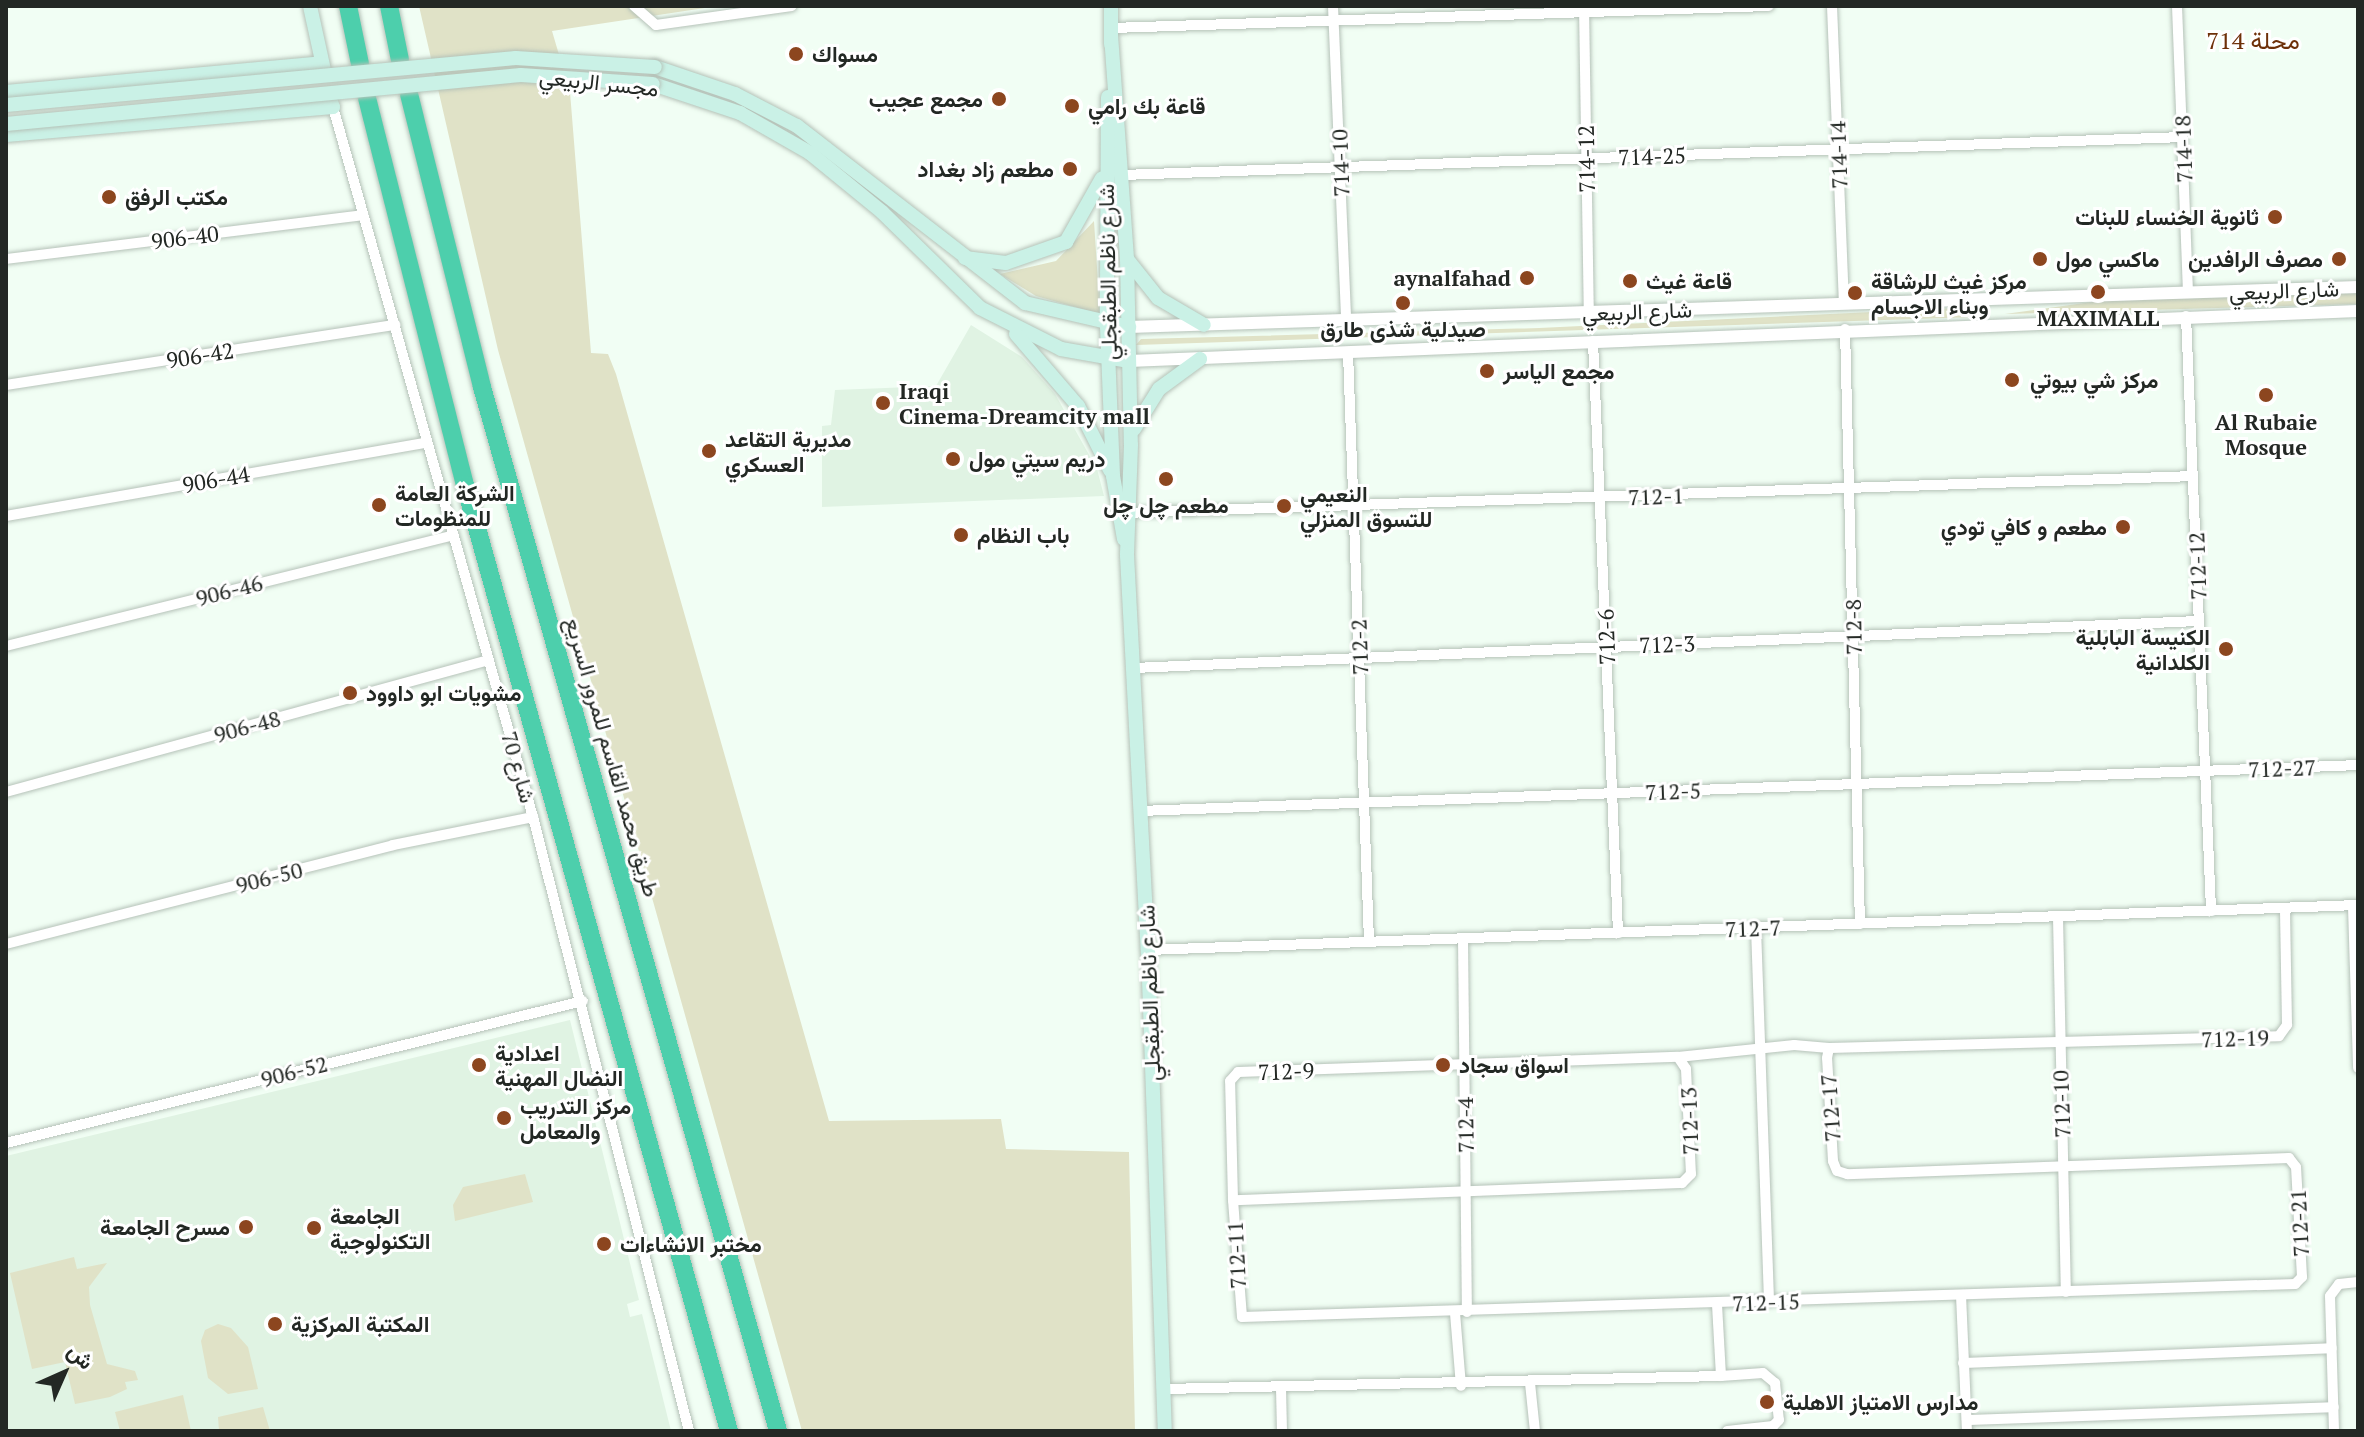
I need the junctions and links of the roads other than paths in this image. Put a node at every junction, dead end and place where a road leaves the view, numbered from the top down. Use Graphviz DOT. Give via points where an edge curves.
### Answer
graph roads {
  1 [pos="310,6"];
  2 [pos="348,6"];
  3 [pos="389,6"];
  4 [pos="634,6"];
  5 [pos="792,6"];
  6 [pos="1111,6"];
  7 [pos="1333,6"];
  8 [pos="1769,6"];
  9 [pos="1832,6"];
  10 [pos="2177,6"];
  11 [pos="1584,9"];
  12 [pos="1334,21"];
  13 [pos="1111,31"];
  14 [pos="400,60"];
  15 [pos="360,64"];
  16 [pos="6,92"];
  17 [pos="409,94"];
  18 [pos="367,98"];
  19 [pos="332,103"];
  20 [pos="6,105"];
  21 [pos="6,124"];
  22 [pos="6,135"];
  23 [pos="2182,137"];
  24 [pos="1838,149"];
  25 [pos="1586,158"];
  26 [pos="1340,167"];
  27 [pos="1105,170"];
  28 [pos="1122,175"];
  29 [pos="363,215"];
  30 [pos="962,258"];
  31 [pos="6,259"];
  32 [pos="1127,259"];
  33 [pos="2358,287"];
  34 [pos="2188,293"];
  35 [pos="1996,299"];
  36 [pos="1844,304"];
  37 [pos="980,308"];
  38 [pos="2358,311"];
  39 [pos="1589,312"];
  40 [pos="2186,316"];
  41 [pos="1346,320"];
  42 [pos="1996,322"];
  43 [pos="395,325"];
  44 [pos="1204,325"];
  45 [pos="1107,326"];
  46 [pos="1129,327"];
  47 [pos="1845,329"];
  48 [pos="1593,341"];
  49 [pos="1348,352"];
  50 [pos="1200,359"];
  51 [pos="1109,360"];
  52 [pos="1129,361"];
  53 [pos="6,385"];
  54 [pos="426,443"];
  55 [pos="1131,445"];
  56 [pos="1113,476"];
  57 [pos="2193,476"];
  58 [pos="1850,489"];
  59 [pos="1600,499"];
  60 [pos="1354,508"];
  61 [pos="1124,513"];
  62 [pos="6,516"];
  63 [pos="453,535"];
  64 [pos="2199,621"];
  65 [pos="1853,636"];
  66 [pos="6,646"];
  67 [pos="1606,647"];
  68 [pos="1359,658"];
  69 [pos="488,660"];
  70 [pos="1134,668"];
  71 [pos="2358,765"];
  72 [pos="2205,771"];
  73 [pos="1857,784"];
  74 [pos="6,792"];
  75 [pos="1612,793"];
  76 [pos="1364,803"];
  77 [pos="1140,811"];
  78 [pos="533,817"];
  79 [pos="2355,906"];
  80 [pos="2285,908"];
  81 [pos="2211,911"];
  82 [pos="2058,917"];
  83 [pos="1860,924"];
  84 [pos="1756,928"];
  85 [pos="1618,933"];
  86 [pos="1463,938"];
  87 [pos="1369,942"];
  88 [pos="6,944"];
  89 [pos="1148,950"];
  90 [pos="583,1001"];
  91 [pos="2060,1044"];
  92 [pos="1829,1048"];
  93 [pos="1760,1050"];
  94 [pos="1678,1057"];
  95 [pos="1464,1065"];
  96 [pos="2358,1068"];
  97 [pos="6,1143"];
  98 [pos="2063,1169"];
  99 [pos="1466,1192"];
  100 [pos="1233,1200"];
  101 [pos="2358,1282"];
  102 [pos="2066,1292"];
  103 [pos="1961,1295"];
  104 [pos="1769,1302"];
  105 [pos="1717,1304"];
  106 [pos="1461,1312"];
  107 [pos="2332,1348"];
  108 [pos="1963,1363"];
  109 [pos="1721,1376"];
  110 [pos="1530,1383"];
  111 [pos="1461,1386"];
  112 [pos="1281,1388"];
  113 [pos="1165,1389"];
  114 [pos="2334,1407"];
  115 [pos="1967,1426"];
  116 [pos="689,1431"];
  117 [pos="729,1431"];
  118 [pos="778,1431"];
  119 [pos="1165,1431"];
  120 [pos="1282,1431"];
  121 [pos="1535,1431"];
  122 [pos="1727,1431"];
  123 [pos="2334,1431"];
  1 -- 16 [label="main road" via="323,67"];
  2 -- 15 [label="highway"];
  3 -- 14 [label="highway"];
  4 -- 5 [label="street" via="656,25"];
  6 -- 13 [label="main road, شارع ناظم الطبقجلي"];
  7 -- 12 [label="street, 714-10"];
  8 -- 11 [label="street"];
  9 -- 24 [label="street, 714-14"];
  10 -- 23 [label="street, 714-18"];
  11 -- 12 [label="street"];
  11 -- 25 [label="street, 714-12"];
  12 -- 13 [label="street"];
  12 -- 26 [label="street, 714-10"];
  13 -- 27 [label="main road, شارع ناظم الطبقجلي"];
  13 -- 28 [label="main road, شارع ناظم الطبقجلي"];
  17 -- 118 [label="highway, طريق محمد القاسم للمرور السريع" via="482,387"];
  18 -- 117 [label="highway" via="465,485"];
  19 -- 22 [label="main road"];
  19 -- 29 [label="street, شارع 70"];
  20 -- 30 [label="main road, مجسر الربيعي, bridge" via="516,58 655,67 735,94 797,126 870,179"];
  21 -- 37 [label="main road, مجسر الربيعي, bridge" via="521,75 653,84 740,113 810,153 873,204"];
  23 -- 24 [label="street, 714-25"];
  23 -- 34 [label="street, 714-18"];
  24 -- 25 [label="street, 714-25"];
  24 -- 36 [label="street, 714-14"];
  25 -- 26 [label="street, 714-25"];
  25 -- 39 [label="street, 714-12"];
  26 -- 28 [label="street, 714-25"];
  26 -- 41 [label="street, 714-10"];
  27 -- 30 [label="main road" via="1066,242 1017,262"];
  27 -- 45 [label="main road, شارع ناظم الطبقجلي"];
  28 -- 32 [label="main road, شارع ناظم الطبقجلي"];
  29 -- 31 [label="street, 906-40"];
  29 -- 43 [label="street, شارع 70"];
  30 -- 45 [label="main road, مجسر الربيعي" via="1025,303"];
  32 -- 44 [label="main road" via="1158,298"];
  32 -- 46 [label="main road, شارع ناظم الطبقجلي"];
  33 -- 34 [label="street, شارع الربيعي"];
  34 -- 35 [label="street, شارع الربيعي"];
  35 -- 36 [label="street, شارع الربيعي"];
  35 -- 42 [label="street"];
  36 -- 39 [label="street, شارع الربيعي"];
  37 -- 51 [label="main road, مجسر الربيعي" via="1061,349"];
  37 -- 56 [label="main road" via="1018,336 1060,380"];
  38 -- 40 [label="street, شارع الربيعي"];
  39 -- 41 [label="street, شارع الربيعي"];
  40 -- 42 [label="street, شارع الربيعي"];
  40 -- 57 [label="street, 712-12"];
  41 -- 44 [label="street, شارع الربيعي"];
  42 -- 47 [label="street, شارع الربيعي"];
  43 -- 53 [label="street, 906-42"];
  43 -- 54 [label="street, شارع 70"];
  44 -- 46 [label="street, شارع الربيعي"];
  45 -- 46 [label="main road, شارع الربيعي"];
  45 -- 51 [label="main road, شارع ناظم الطبقجلي"];
  46 -- 52 [label="main road, شارع ناظم الطبقجلي"];
  47 -- 48 [label="street, شارع الربيعي"];
  47 -- 58 [label="street, 712-8"];
  48 -- 49 [label="street, شارع الربيعي"];
  48 -- 59 [label="street, 712-6"];
  49 -- 50 [label="street, شارع الربيعي"];
  49 -- 60 [label="street, 712-2"];
  50 -- 52 [label="street, شارع الربيعي"];
  50 -- 55 [label="main road" via="1181,369 1144,407"];
  51 -- 52 [label="main road, شارع الربيعي"];
  51 -- 56 [label="main road, شارع ناظم الطبقجلي"];
  52 -- 55 [label="main road, شارع ناظم الطبقجلي"];
  54 -- 62 [label="street, 906-44"];
  54 -- 63 [label="street, شارع 70"];
  55 -- 61 [label="main road, شارع ناظم الطبقجلي"];
  56 -- 61 [label="main road, شارع ناظم الطبقجلي"];
  57 -- 58 [label="street, 712-1"];
  57 -- 64 [label="street, 712-12"];
  58 -- 59 [label="street, 712-1"];
  58 -- 65 [label="street, 712-8"];
  59 -- 60 [label="street, 712-1"];
  59 -- 67 [label="street, 712-6"];
  60 -- 61 [label="street, 712-1"];
  60 -- 68 [label="street, 712-2"];
  61 -- 70 [label="main road, شارع ناظم الطبقجلي"];
  63 -- 66 [label="street, 906-46"];
  63 -- 69 [label="street, شارع 70"];
  64 -- 65 [label="street, 712-3"];
  64 -- 72 [label="street, 712-12"];
  65 -- 67 [label="street, 712-3"];
  65 -- 73 [label="street, 712-8"];
  67 -- 68 [label="street, 712-3"];
  67 -- 75 [label="street, 712-6"];
  68 -- 70 [label="street, 712-3"];
  68 -- 76 [label="street, 712-2"];
  69 -- 74 [label="street, 906-48"];
  69 -- 78 [label="street, شارع 70"];
  70 -- 77 [label="main road, شارع ناظم الطبقجلي"];
  71 -- 72 [label="street, 712-27"];
  72 -- 73 [label="street, 712-5"];
  72 -- 81 [label="street, 712-12"];
  73 -- 75 [label="street, 712-5"];
  73 -- 83 [label="street, 712-8"];
  75 -- 76 [label="street, 712-5"];
  75 -- 85 [label="street, 712-6"];
  76 -- 77 [label="street, 712-5"];
  76 -- 87 [label="street, 712-2"];
  77 -- 89 [label="main road, شارع ناظم الطبقجلي"];
  78 -- 88 [label="street, 906-50" via="393,845"];
  78 -- 90 [label="street, شارع 70"];
  79 -- 80 [label="street, 712-7"];
  79 -- 96 [label="street"];
  80 -- 81 [label="street, 712-7"];
  80 -- 91 [label="street, 712-19" via="2284,1033"];
  81 -- 82 [label="street, 712-7"];
  82 -- 83 [label="street, 712-7"];
  82 -- 91 [label="street, 712-10"];
  83 -- 84 [label="street, 712-7"];
  84 -- 85 [label="street, 712-7"];
  84 -- 93 [label="street"];
  85 -- 86 [label="street, 712-7"];
  86 -- 87 [label="street, 712-7"];
  86 -- 95 [label="street, 712-4"];
  87 -- 89 [label="street, 712-7"];
  89 -- 113 [label="main road, شارع ناظم الطبقجلي"];
  90 -- 97 [label="street, 906-52"];
  90 -- 116 [label="street, شارع 70"];
  91 -- 92 [label="street, 712-17"];
  91 -- 98 [label="street, 712-10"];
  92 -- 93 [label="street"];
  92 -- 98 [label="street, 712-17" via="1837,1171"];
  93 -- 94 [label="street"];
  93 -- 104 [label="street"];
  94 -- 95 [label="street, 712-13"];
  94 -- 99 [label="street, 712-13" via="1686,1069 1688,1179"];
  95 -- 99 [label="street, 712-4"];
  95 -- 100 [label="street, 712-9" via="1233,1075"];
  98 -- 102 [label="street, 712-10"];
  98 -- 102 [label="street, 712-21" via="2289,1158 2296,1167 2302,1277 2295,1284"];
  99 -- 100 [label="street, 712-11"];
  99 -- 106 [label="street, 712-4"];
  100 -- 106 [label="street, 712-11" via="1242,1317"];
  101 -- 107 [label="street" via="2333,1288"];
  102 -- 103 [label="street, 712-15"];
  103 -- 104 [label="street, 712-15"];
  103 -- 108 [label="street"];
  104 -- 105 [label="street, 712-15"];
  105 -- 106 [label="street, 712-15"];
  105 -- 109 [label="street"];
  106 -- 111 [label="street, 712-4"];
  107 -- 108 [label="street"];
  107 -- 114 [label="street"];
  108 -- 115 [label="street"];
  109 -- 110 [label="street"];
  109 -- 122 [label="street" via="1763,1373 1775,1383 1779,1420 1773,1426"];
  110 -- 111 [label="street"];
  110 -- 121 [label="street"];
  111 -- 112 [label="street"];
  112 -- 113 [label="street"];
  112 -- 120 [label="street"];
  113 -- 119 [label="main road, شارع ناظم الطبقجلي"];
  114 -- 115 [label="street"];
  114 -- 123 [label="street"];
}
